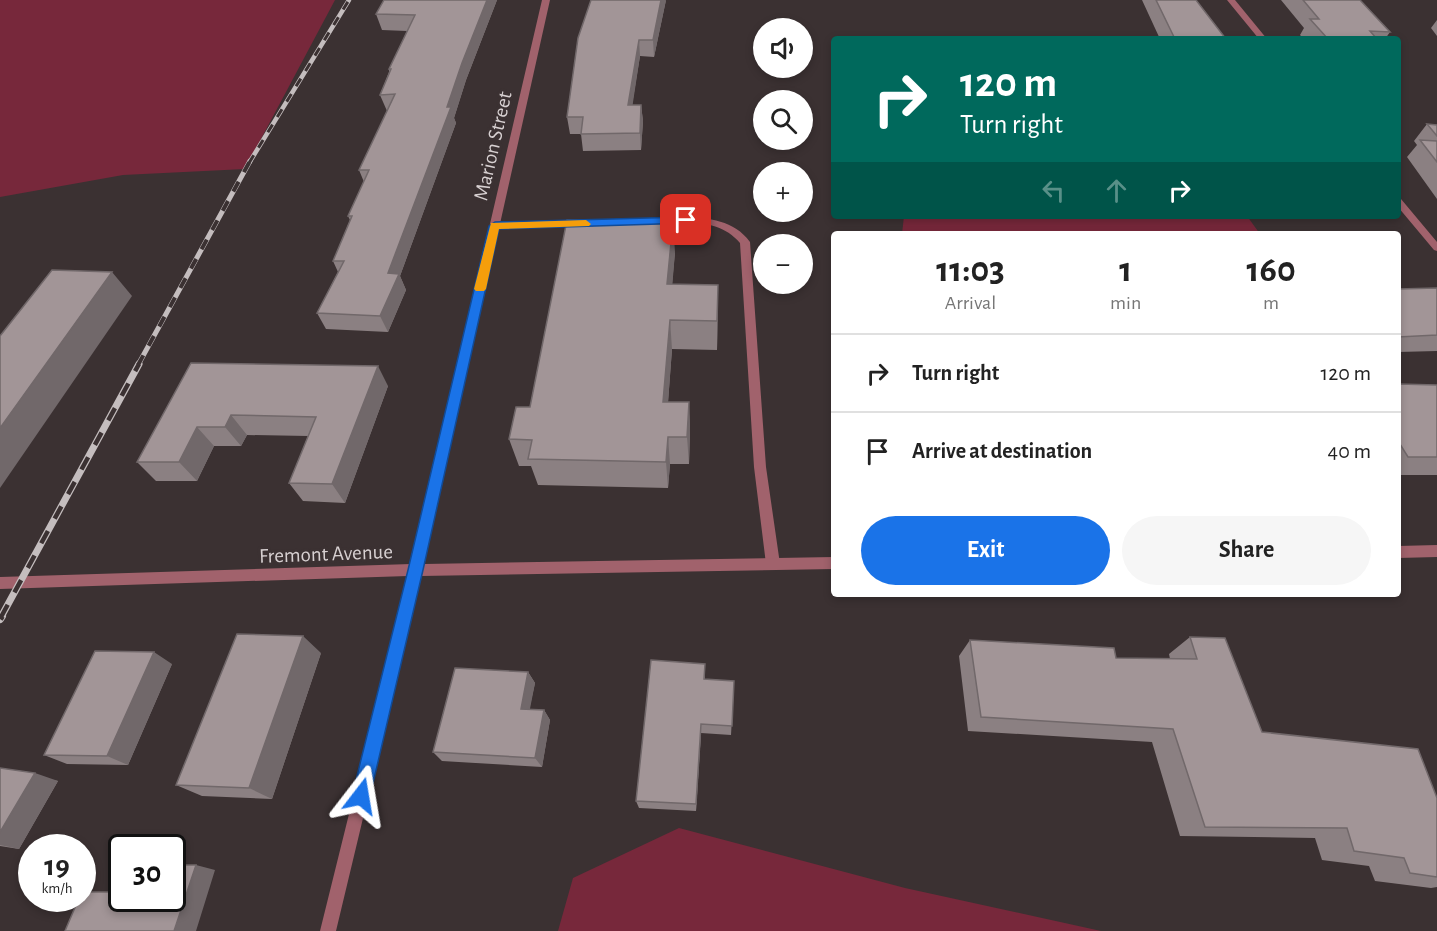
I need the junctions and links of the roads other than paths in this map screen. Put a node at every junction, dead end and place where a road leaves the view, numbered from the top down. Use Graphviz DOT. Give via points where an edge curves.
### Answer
graph roads {
  1 [pos="546,0"];
  2 [pos="1231,0"];
  3 [pos="1261,36"];
  4 [pos="1401,205"];
  5 [pos="633,223"];
  6 [pos="600,224"];
  7 [pos="495,226"];
  8 [pos="1437,248"];
  9 [pos="1437,551"];
  10 [pos="1401,552"];
  11 [pos="831,563"];
  12 [pos="773,564"];
  13 [pos="416,570"];
  14 [pos="0,583"];
  15 [pos="328,931"];
  1 -- 7 [label="street, Marion Street"];
  2 -- 3 [label="street"];
  4 -- 8 [label="street"];
  5 -- 12 [label="street" via="686,220 727,225 739,232 745,242 760,467"];
  6 -- 7 [label="street"];
  7 -- 13 [label="street, Marion Street"];
  9 -- 10 [label="street"];
  11 -- 12 [label="street, Fremont Avenue"];
  12 -- 13 [label="street, Fremont Avenue"];
  13 -- 14 [label="street, Fremont Avenue"];
  13 -- 15 [label="street, Marion Street"];
}
